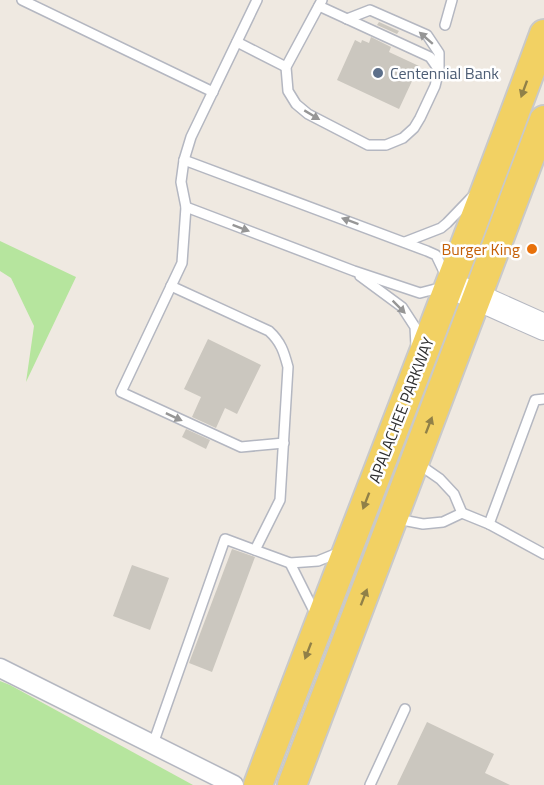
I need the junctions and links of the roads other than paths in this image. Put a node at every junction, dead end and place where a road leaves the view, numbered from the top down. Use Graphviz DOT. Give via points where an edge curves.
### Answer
graph roads {
  1 [pos="22,0"];
  2 [pos="257,0"];
  3 [pos="452,0"];
  4 [pos="320,3"];
  5 [pos="347,19"];
  6 [pos="445,25"];
  7 [pos="544,34"];
  8 [pos="237,42"];
  9 [pos="286,67"];
  10 [pos="439,70"];
  11 [pos="213,92"];
  12 [pos="544,120"];
  13 [pos="539,152"];
  14 [pos="184,160"];
  15 [pos="492,177"];
  16 [pos="186,207"];
  17 [pos="405,242"];
  18 [pos="354,271"];
  19 [pos="450,285"];
  20 [pos="171,286"];
  21 [pos="477,297"];
  22 [pos="544,327"];
  23 [pos="417,369"];
  24 [pos="544,399"];
  25 [pos="284,442"];
  26 [pos="415,461"];
  27 [pos="462,513"];
  28 [pos="393,519"];
  29 [pos="489,524"];
  30 [pos="347,549"];
  31 [pos="255,550"];
  32 [pos="544,554"];
  33 [pos="290,563"];
  34 [pos="320,622"];
  35 [pos="0,668"];
  36 [pos="405,709"];
  37 [pos="153,744"];
  38 [pos="270,754"];
  39 [pos="234,785"];
  40 [pos="258,785"];
  41 [pos="275,785"];
  42 [pos="292,785"];
  43 [pos="370,785"];
  1 -- 11 [label="lane"];
  2 -- 8 [label="lane"];
  3 -- 6 [label="lane"];
  4 -- 5 [label="lane"];
  4 -- 9 [label="lane"];
  5 -- 10 [label="lane" via="430,57"];
  10 -- 5 [label="lane, one-way" via="439,53 427,35 370,10"];
  7 -- 15 [label="main road, APALACHEE PARKWAY, one-way"];
  8 -- 9 [label="lane"];
  8 -- 11 [label="lane"];
  9 -- 10 [label="lane, one-way" via="288,91 296,104 368,145 386,145 414,128"];
  11 -- 14 [label="lane"];
  12 -- 13 [label="main road, APALACHEE PARKWAY"];
  13 -- 21 [label="main road, APALACHEE PARKWAY"];
  14 -- 16 [label="lane" via="181,182"];
  17 -- 14 [label="lane, one-way"];
  15 -- 17 [label="lane" via="447,223"];
  15 -- 19 [label="main road, APALACHEE PARKWAY"];
  16 -- 18 [label="lane, one-way"];
  16 -- 20 [label="lane" via="182,262"];
  17 -- 19 [label="lane" via="436,255"];
  18 -- 19 [label="lane" via="420,293"];
  18 -- 23 [label="lane, one-way" via="402,307 415,327"];
  19 -- 21 [label="street"];
  19 -- 23 [label="main road, APALACHEE PARKWAY"];
  20 -- 25 [label="lane" via="268,331 277,339 288,367"];
  20 -- 25 [label="lane, one-way" via="121,392 241,447"];
  21 -- 22 [label="street"];
  26 -- 21 [label="main road, APALACHEE PARKWAY, one-way"];
  23 -- 30 [label="main road, APALACHEE PARKWAY, one-way"];
  24 -- 29 [label="lane" via="535,400"];
  25 -- 31 [label="lane" via="280,500"];
  26 -- 27 [label="lane" via="454,494"];
  26 -- 28 [label="main road, APALACHEE PARKWAY"];
  27 -- 28 [label="lane" via="443,522 423,524"];
  27 -- 29 [label="lane"];
  42 -- 28 [label="main road, APALACHEE PARKWAY, one-way"];
  29 -- 32 [label="lane"];
  30 -- 33 [label="lane" via="318,561"];
  30 -- 34 [label="main road, APALACHEE PARKWAY"];
  31 -- 33 [label="lane"];
  31 -- 37 [label="lane" via="225,539"];
  33 -- 34 [label="lane"];
  34 -- 38 [label="main road, APALACHEE PARKWAY, one-way"];
  35 -- 37 [label="street"];
  36 -- 43 [label="lane"];
  37 -- 39 [label="street"];
  38 -- 40 [label="main road, APALACHEE PARKWAY"];
  38 -- 41 [label="main road"];
}
